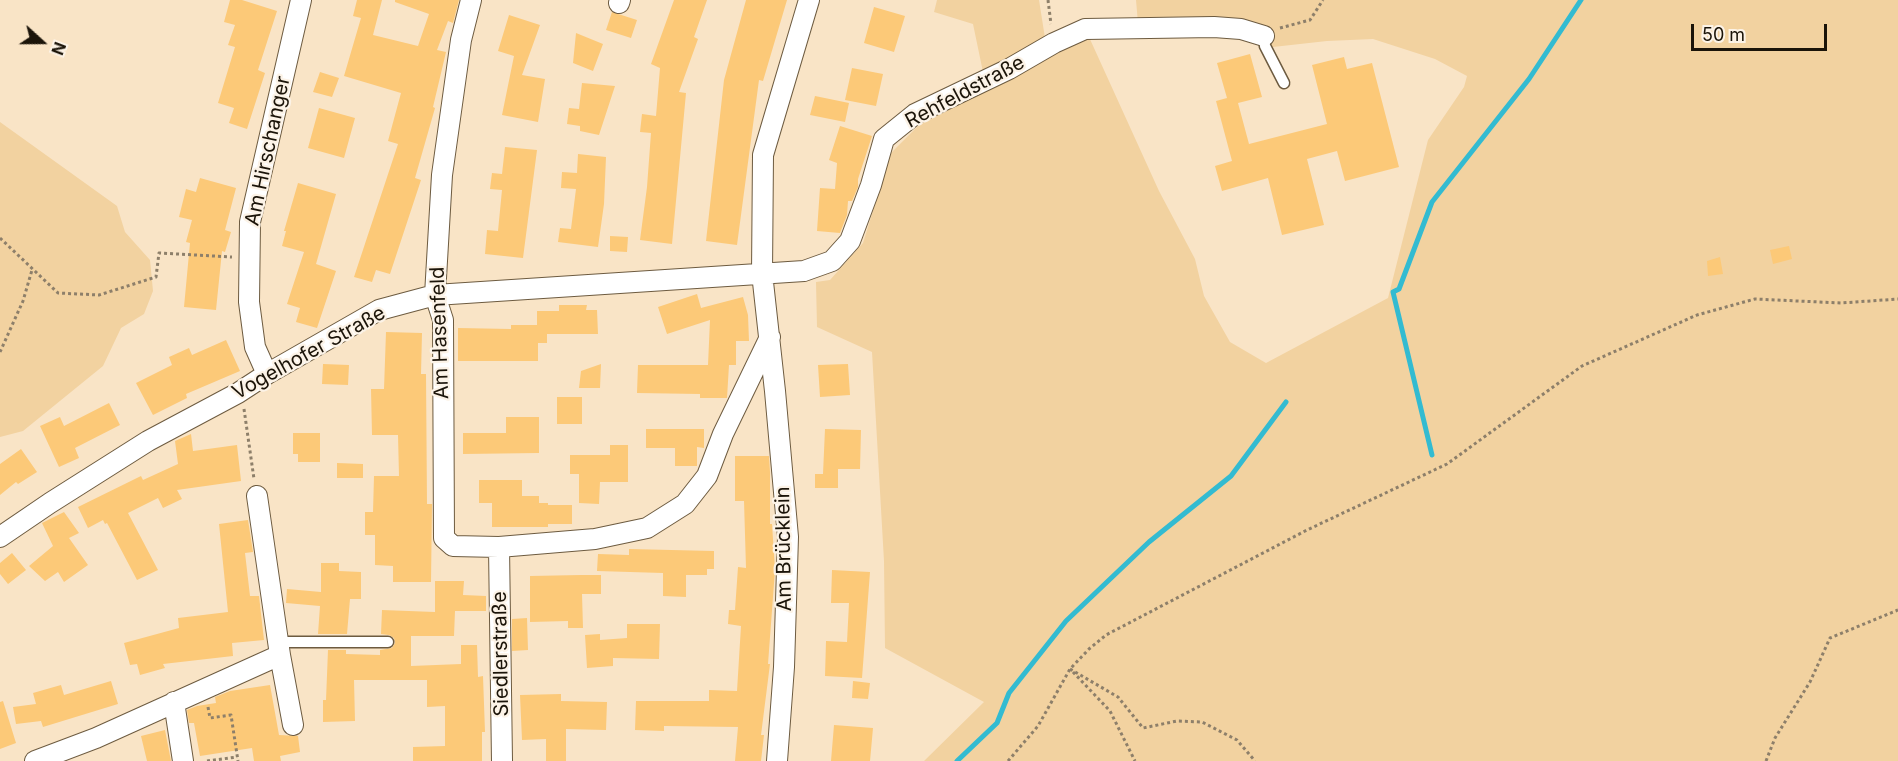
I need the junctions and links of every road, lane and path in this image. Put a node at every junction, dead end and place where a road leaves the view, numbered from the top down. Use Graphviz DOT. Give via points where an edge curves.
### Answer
graph roads {
  1 [pos="301,0"];
  2 [pos="471,0"];
  3 [pos="809,0"];
  4 [pos="1048,0"];
  5 [pos="1323,0"];
  6 [pos="1264,36"];
  7 [pos="1054,43"];
  8 [pos="1284,83"];
  9 [pos="0,238"];
  10 [pos="249,258"];
  11 [pos="33,269"];
  12 [pos="762,273"];
  13 [pos="435,295"];
  14 [pos="1898,299"];
  15 [pos="770,337"];
  16 [pos="0,352"];
  17 [pos="267,374"];
  18 [pos="238,393"];
  19 [pos="257,496"];
  20 [pos="0,537"];
  21 [pos="499,547"];
  22 [pos="1898,610"];
  23 [pos="388,642"];
  24 [pos="279,648"];
  25 [pos="1070,669"];
  26 [pos="206,688"];
  27 [pos="174,702"];
  28 [pos="293,725"];
  29 [pos="238,759"];
  30 [pos="35,761"];
  31 [pos="183,761"];
  32 [pos="207,761"];
  33 [pos="502,761"];
  34 [pos="777,761"];
  35 [pos="1008,761"];
  36 [pos="1135,761"];
  37 [pos="1255,761"];
  38 [pos="1766,761"];
  1 -- 10 [label="street, Am Hirschanger" via="250,222"];
  2 -- 13 [label="street, Am Hasenfeld" via="461,40 442,175"];
  3 -- 12 [label="street" via="763,155"];
  4 -- 7 [label="path"];
  5 -- 6 [label="path" via="1310,20"];
  6 -- 7 [label="street, Rehfeldstraße" via="1214,27 1085,29"];
  6 -- 8 [label="lane"];
  7 -- 12 [label="street, Rehfeldstraße" via="915,114 884,139 872,185 850,241 832,261 804,271"];
  9 -- 11 [label="path"];
  10 -- 11 [label="path" via="159,253 156,277 99,295 58,293"];
  10 -- 17 [label="street, Am Hirschanger" via="255,347"];
  11 -- 16 [label="path"];
  12 -- 13 [label="street, Vogelhofer Straße"];
  12 -- 15 [label="street"];
  13 -- 17 [label="street, Vogelhofer Straße" via="379,310"];
  13 -- 21 [label="street, Am Hasenfeld" via="443,320 444,538 453,546"];
  14 -- 25 [label="path" via="1841,303 1755,299 1697,315 1582,366 1447,464 1307,530 1115,631 1089,649"];
  15 -- 21 [label="street" via="707,476 685,504 647,528 595,538"];
  15 -- 34 [label="street, Am Brücklein" via="788,537"];
  17 -- 18 [label="street, Vogelhofer Straße"];
  18 -- 19 [label="path" via="245,413"];
  18 -- 20 [label="street, Vogelhofer Straße" via="148,441"];
  19 -- 24 [label="street"];
  21 -- 33 [label="street, Siedlerstraße"];
  22 -- 38 [label="path" via="1830,638"];
  23 -- 24 [label="lane"];
  24 -- 26 [label="street"];
  24 -- 28 [label="street"];
  25 -- 35 [label="path" via="1038,726"];
  25 -- 36 [label="path" via="1110,711"];
  25 -- 37 [label="path" via="1118,697 1143,728 1202,722 1237,740"];
  26 -- 27 [label="street"];
  26 -- 29 [label="path" via="210,718 231,715"];
  27 -- 30 [label="street"];
  27 -- 31 [label="street"];
  29 -- 32 [label="path"];
}
